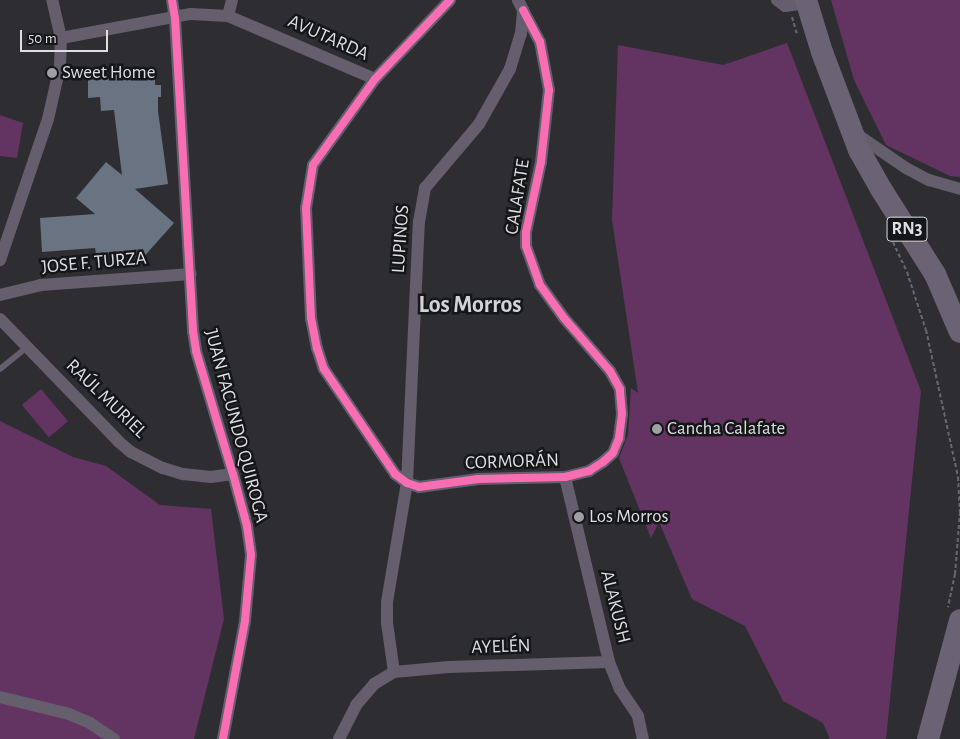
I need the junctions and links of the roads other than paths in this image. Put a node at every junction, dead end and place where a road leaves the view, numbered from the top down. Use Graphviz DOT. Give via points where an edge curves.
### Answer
graph roads {
  1 [pos="52,0"];
  2 [pos="172,0"];
  3 [pos="232,0"];
  4 [pos="450,0"];
  5 [pos="795,2"];
  6 [pos="521,5"];
  7 [pos="228,16"];
  8 [pos="176,18"];
  9 [pos="61,38"];
  10 [pos="375,79"];
  11 [pos="849,128"];
  12 [pos="960,189"];
  13 [pos="0,260"];
  14 [pos="191,274"];
  15 [pos="0,295"];
  16 [pos="0,320"];
  17 [pos="960,332"];
  18 [pos="27,347"];
  19 [pos="0,369"];
  20 [pos="612,453"];
  21 [pos="234,474"];
  22 [pos="565,477"];
  23 [pos="407,483"];
  24 [pos="954,616"];
  25 [pos="609,662"];
  26 [pos="960,664"];
  27 [pos="394,672"];
  28 [pos="0,697"];
  29 [pos="114,739"];
  30 [pos="223,739"];
  31 [pos="339,739"];
  32 [pos="643,739"];
  33 [pos="928,739"];
  34 [pos="941,739"];
  1 -- 9 [label="street"];
  2 -- 8 [label="street, JUAN FACUNDO QUIROGA"];
  3 -- 7 [label="street"];
  4 -- 10 [label="street"];
  5 -- 11 [label="highway, RN3"];
  6 -- 20 [label="street, CALAFATE" via="540,42 549,90 541,162 526,246 540,285 610,371 620,390 619,438"];
  6 -- 23 [label="street, LUPINOS" via="518,48 493,103 425,188 419,222"];
  7 -- 8 [label="street, AVUTARDA" via="191,14"];
  7 -- 10 [label="street, AVUTARDA"];
  8 -- 9 [label="street, AVUTARDA"];
  8 -- 14 [label="street, JUAN FACUNDO QUIROGA"];
  9 -- 13 [label="street" via="55,92"];
  10 -- 23 [label="street" via="313,165 306,208 311,318 324,369 395,474"];
  11 -- 12 [label="street" via="906,168 929,180"];
  11 -- 17 [label="highway, RN3" via="877,183 935,274"];
  14 -- 15 [label="street, JOSE F. TURZA" via="40,285"];
  14 -- 21 [label="street, JUAN FACUNDO QUIROGA" via="196,351"];
  16 -- 18 [label="street, RAÚL MURIEL"];
  18 -- 19 [label="lane"];
  18 -- 21 [label="street, RAÚL MURIEL" via="131,452 182,474 211,478"];
  20 -- 22 [label="street, CORMORÁN" via="589,470"];
  21 -- 30 [label="street, JUAN FACUNDO QUIROGA" via="251,555 245,621"];
  22 -- 23 [label="street, CORMORÁN" via="478,479 419,487"];
  22 -- 25 [label="street, ALAKUSH"];
  23 -- 27 [label="street, LUPINOS" via="387,602"];
  24 -- 33 [label="highway"];
  25 -- 27 [label="street, AYELÉN"];
  25 -- 32 [label="street, ALAKUSH" via="620,689 638,716"];
  26 -- 34 [label="highway"];
  27 -- 31 [label="street" via="374,684 356,705"];
  28 -- 29 [label="street" via="69,714"];
}
